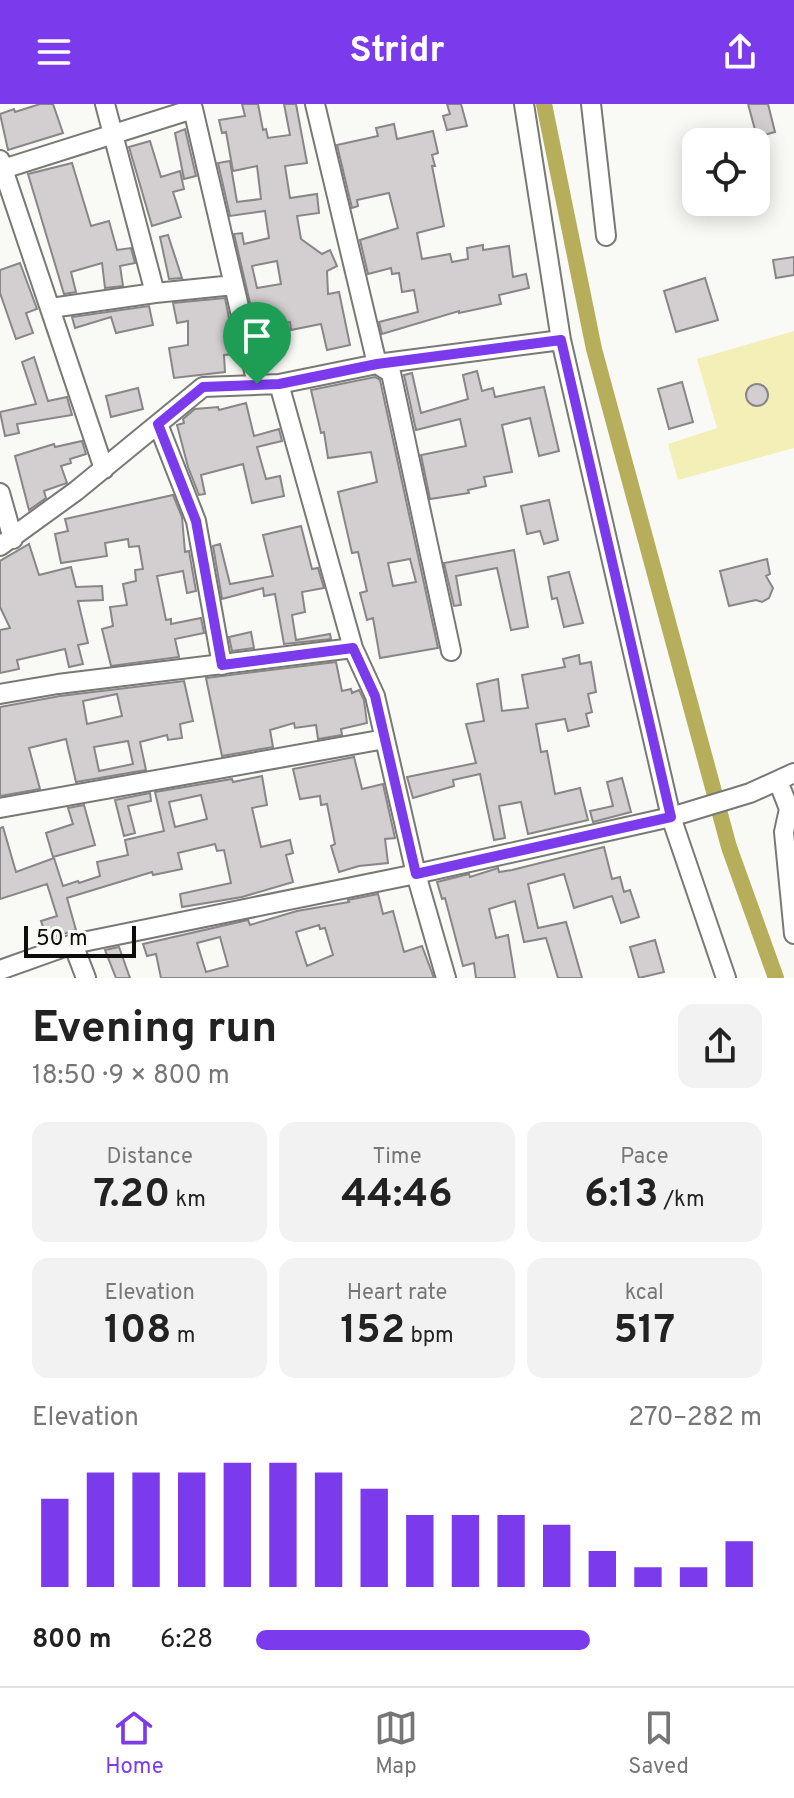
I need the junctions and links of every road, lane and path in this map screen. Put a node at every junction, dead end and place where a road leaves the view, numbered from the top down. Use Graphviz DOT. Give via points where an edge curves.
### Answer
graph roads {
  1 [pos="105,104"];
  2 [pos="315,104"];
  3 [pos="524,104"];
  4 [pos="591,104"];
  5 [pos="114,134"];
  6 [pos="1,166"];
  7 [pos="606,236"];
  8 [pos="234,285"];
  9 [pos="155,293"];
  10 [pos="51,308"];
  11 [pos="561,340"];
  12 [pos="377,364"];
  13 [pos="257,384"];
  14 [pos="279,384"];
  15 [pos="158,424"];
  16 [pos="104,469"];
  17 [pos="0,493"];
  18 [pos="6,542"];
  19 [pos="353,648"];
  20 [pos="451,651"];
  21 [pos="222,665"];
  22 [pos="0,694"];
  23 [pos="385,739"];
  24 [pos="786,777"];
  25 [pos="0,808"];
  26 [pos="671,817"];
  27 [pos="416,874"];
  28 [pos="794,934"];
  29 [pos="73,944"];
  30 [pos="0,970"];
  31 [pos="86,978"];
  32 [pos="446,978"];
  33 [pos="726,978"];
  1 -- 5 [label="street"];
  2 -- 12 [label="street"];
  3 -- 11 [label="street"];
  4 -- 7 [label="street"];
  5 -- 6 [label="street"];
  5 -- 8 [label="street" via="193,109"];
  5 -- 9 [label="street"];
  6 -- 10 [label="street"];
  8 -- 9 [label="street"];
  8 -- 13 [label="street"];
  9 -- 10 [label="street"];
  10 -- 16 [label="street"];
  11 -- 12 [label="street"];
  11 -- 26 [label="street"];
  12 -- 14 [label="street"];
  12 -- 20 [label="street" via="391,373 397,392"];
  13 -- 14 [label="street"];
  13 -- 15 [label="street" via="203,387"];
  14 -- 19 [label="street"];
  15 -- 16 [label="street"];
  15 -- 21 [label="street" via="196,521"];
  16 -- 18 [label="street"];
  17 -- 18 [label="street"];
  19 -- 21 [label="street"];
  19 -- 23 [label="street" via="375,696"];
  21 -- 22 [label="street"];
  23 -- 25 [label="street"];
  23 -- 27 [label="street"];
  24 -- 26 [label="street"];
  24 -- 28 [label="street" via="789,809 784,832"];
  26 -- 27 [label="street"];
  26 -- 33 [label="street"];
  27 -- 29 [label="street"];
  27 -- 32 [label="street"];
  29 -- 30 [label="street"];
  29 -- 31 [label="street"];
}
